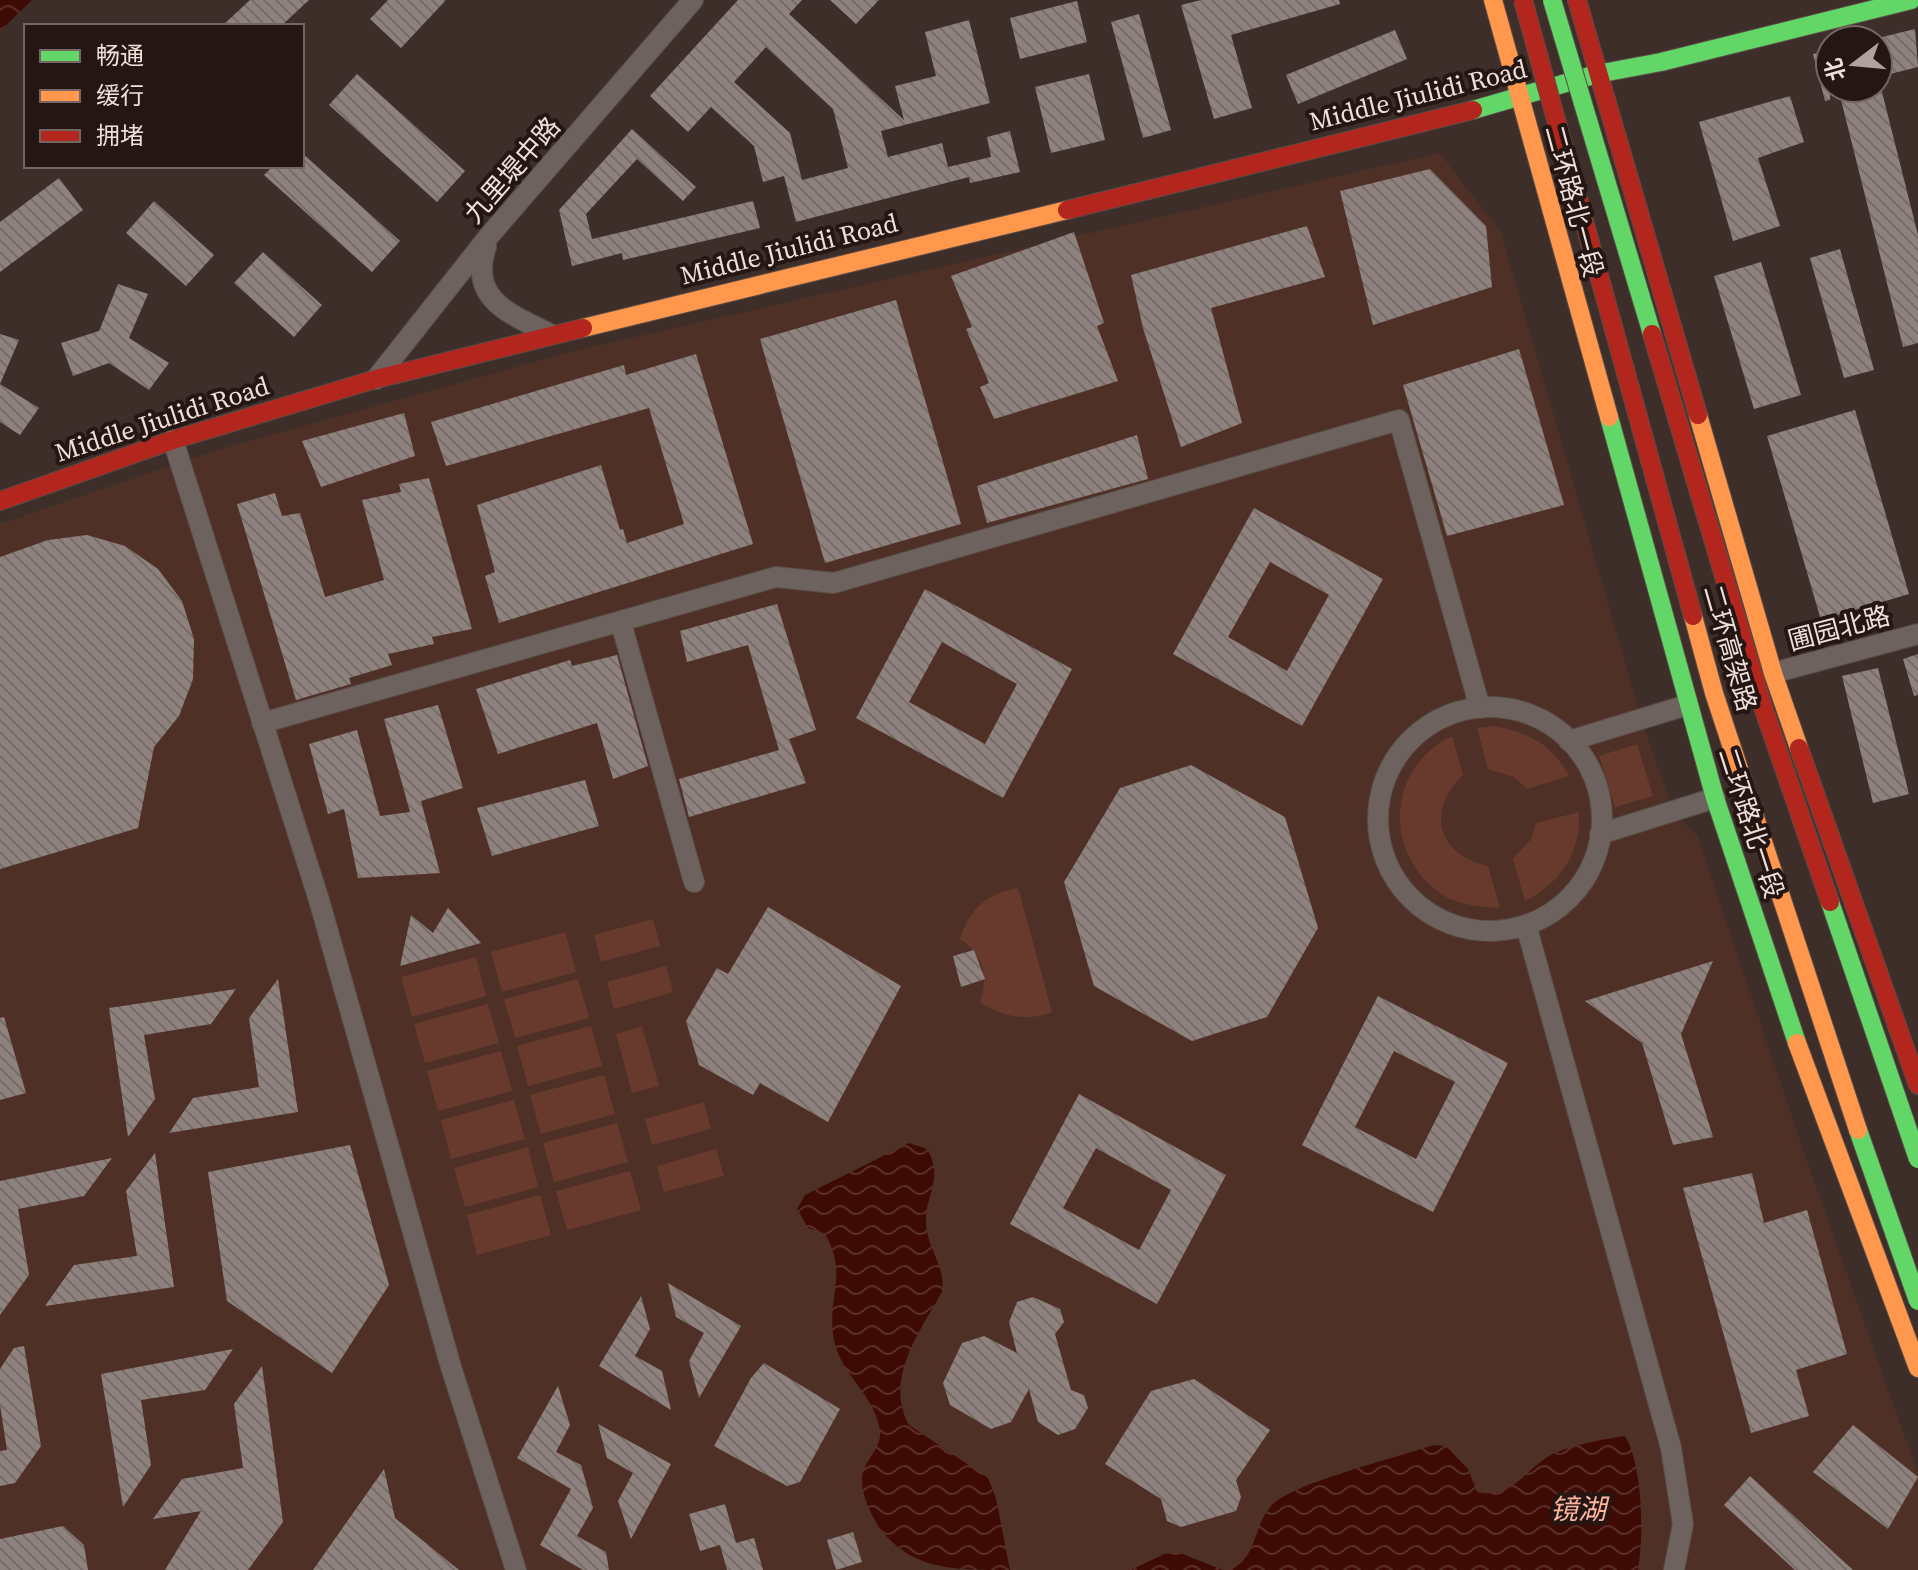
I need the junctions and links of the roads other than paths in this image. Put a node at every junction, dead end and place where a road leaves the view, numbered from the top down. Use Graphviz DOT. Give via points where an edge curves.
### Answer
graph roads {
  1 [pos="693,0"];
  2 [pos="1493,0"];
  3 [pos="1523,0"];
  4 [pos="1552,0"];
  5 [pos="1577,0"];
  6 [pos="1911,0"];
  7 [pos="1597,74"];
  8 [pos="1519,99"];
  9 [pos="489,236"];
  10 [pos="550,334"];
  11 [pos="376,379"];
  12 [pos="173,440"];
  13 [pos="0,501"];
  14 [pos="621,623"];
  15 [pos="1918,634"];
  16 [pos="1773,673"];
  17 [pos="1687,705"];
  18 [pos="1480,708"];
  19 [pos="262,723"];
  20 [pos="1569,741"];
  21 [pos="1715,798"];
  22 [pos="1600,834"];
  23 [pos="694,882"];
  24 [pos="1526,925"];
  25 [pos="1918,1085"];
  26 [pos="1918,1159"];
  27 [pos="1918,1301"];
  28 [pos="1918,1368"];
  29 [pos="516,1570"];
  30 [pos="1674,1570"];
  1 -- 9 [label="street, 九里堤中路"];
  2 -- 8 [label="main road, 二环路北一段"];
  3 -- 27 [label="main road, 二环高架路, bridge" via="1714,693 1827,1043"];
  4 -- 26 [label="main road, 二环高架路, bridge" via="1762,704"];
  5 -- 7 [label="main road"];
  6 -- 7 [label="main road, Middle Jiulidi Road"];
  7 -- 8 [label="main road, Middle Jiulidi Road"];
  7 -- 16 [label="main road"];
  8 -- 10 [label="main road, Middle Jiulidi Road"];
  8 -- 17 [label="main road, 二环路北一段"];
  9 -- 10 [label="street" via="478,269 484,289 507,312"];
  9 -- 11 [label="street, 九里堤中路"];
  10 -- 11 [label="main road, Middle Jiulidi Road"];
  11 -- 12 [label="main road, Middle Jiulidi Road"];
  12 -- 13 [label="main road, Middle Jiulidi Road"];
  12 -- 19 [label="street"];
  14 -- 18 [label="street" via="776,577 834,583 1399,420"];
  14 -- 19 [label="street"];
  14 -- 23 [label="street"];
  15 -- 16 [label="street, 圃园北路"];
  16 -- 25 [label="main road"];
  17 -- 20 [label="street"];
  17 -- 21 [label="main road, 二环路北一段"];
  18 -- 20 [label="street" via="1520,711 1552,725"];
  18 -- 24 [label="street" via="1451,713 1420,731 1396,756 1382,788 1377,823 1384,858 1404,892 1433,917 1470,930 1508,931"];
  19 -- 29 [label="street"];
  20 -- 22 [label="street" via="1597,783"];
  21 -- 22 [label="street"];
  21 -- 28 [label="main road, 二环路北一段" via="1794,1036"];
  22 -- 24 [label="street" via="1595,860 1575,894 1545,918"];
  24 -- 30 [label="street" via="1671,1448 1683,1524"];
}
